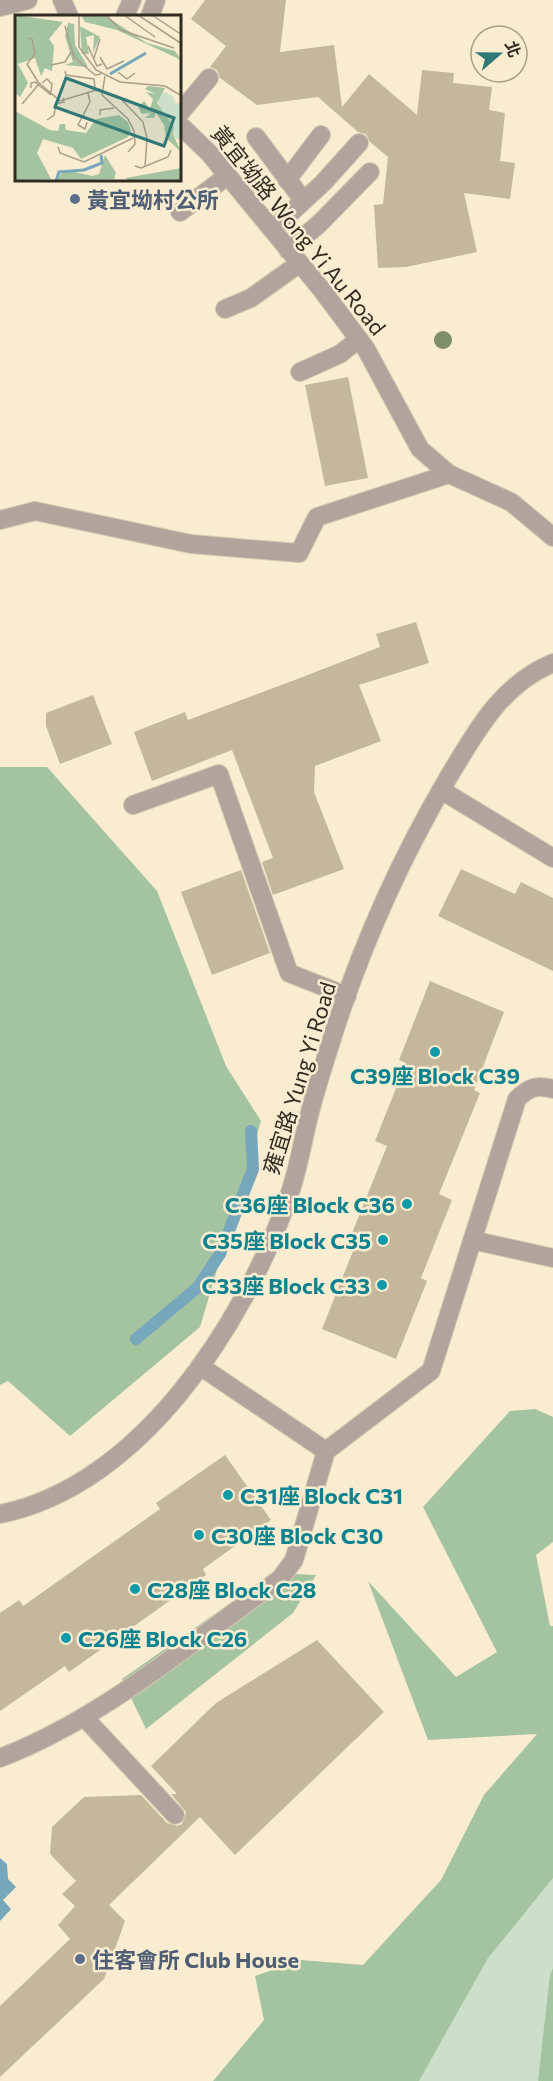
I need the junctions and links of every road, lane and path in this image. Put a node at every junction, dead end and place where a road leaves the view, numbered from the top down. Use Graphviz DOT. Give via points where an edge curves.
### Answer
graph roads {
  1 [pos="28,0"];
  2 [pos="62,0"];
  3 [pos="132,0"];
  4 [pos="156,0"];
  5 [pos="0,7"];
  6 [pos="69,15"];
  7 [pos="125,15"];
  8 [pos="150,15"];
  9 [pos="209,78"];
  10 [pos="182,111"];
  11 [pos="182,127"];
  12 [pos="321,135"];
  13 [pos="256,137"];
  14 [pos="359,142"];
  15 [pos="370,172"];
  16 [pos="227,176"];
  17 [pos="287,180"];
  18 [pos="303,200"];
  19 [pos="180,212"];
  20 [pos="272,230"];
  21 [pos="294,257"];
  22 [pos="225,309"];
  23 [pos="359,339"];
  24 [pos="300,372"];
  25 [pos="449,474"];
  26 [pos="0,520"];
  27 [pos="553,537"];
  28 [pos="553,663"];
  29 [pos="441,790"];
  30 [pos="133,805"];
  31 [pos="553,858"];
  32 [pos="347,996"];
  33 [pos="553,1089"];
  34 [pos="472,1240"];
  35 [pos="553,1258"];
  36 [pos="200,1366"];
  37 [pos="326,1451"];
  38 [pos="0,1514"];
  39 [pos="84,1717"];
  40 [pos="0,1758"];
  41 [pos="176,1815"];
  1 -- 5 [label="street"];
  2 -- 6 [label="street"];
  3 -- 7 [label="street"];
  4 -- 8 [label="street"];
  9 -- 10 [label="street"];
  11 -- 16 [label="street, 黃宜坳路 Wong Yi Au Road"];
  12 -- 17 [label="street"];
  13 -- 17 [label="street"];
  14 -- 18 [label="street"];
  15 -- 21 [label="street" via="319,224"];
  16 -- 19 [label="street"];
  16 -- 20 [label="street, 黃宜坳路 Wong Yi Au Road"];
  17 -- 18 [label="street"];
  18 -- 20 [label="street"];
  20 -- 21 [label="street, 黃宜坳路 Wong Yi Au Road"];
  21 -- 22 [label="street" via="251,298"];
  21 -- 23 [label="street, 黃宜坳路 Wong Yi Au Road"];
  23 -- 24 [label="street" via="340,354"];
  23 -- 25 [label="street, 黃宜坳路 Wong Yi Au Road" via="420,449"];
  25 -- 26 [label="street" via="317,517 299,553 191,544 35,511"];
  25 -- 27 [label="street, 黃宜坳路 Wong Yi Au Road" via="511,502"];
  28 -- 29 [label="street, 雍宜路 Yung Yi Road" via="525,678 486,715"];
  29 -- 31 [label="street"];
  29 -- 32 [label="street, 雍宜路 Yung Yi Road" via="402,867"];
  30 -- 32 [label="street" via="219,774 289,973"];
  32 -- 36 [label="street, 雍宜路 Yung Yi Road" via="310,1110 290,1195 269,1250 242,1304"];
  33 -- 34 [label="street" via="539,1086 526,1090 517,1099"];
  34 -- 35 [label="street"];
  34 -- 37 [label="street" via="431,1371"];
  36 -- 37 [label="street"];
  36 -- 38 [label="street, 雍宜路 Yung Yi Road" via="173,1401 131,1443 85,1480 57,1497"];
  37 -- 39 [label="street" via="294,1560 280,1579"];
  39 -- 40 [label="street"];
  39 -- 41 [label="street"];
}
